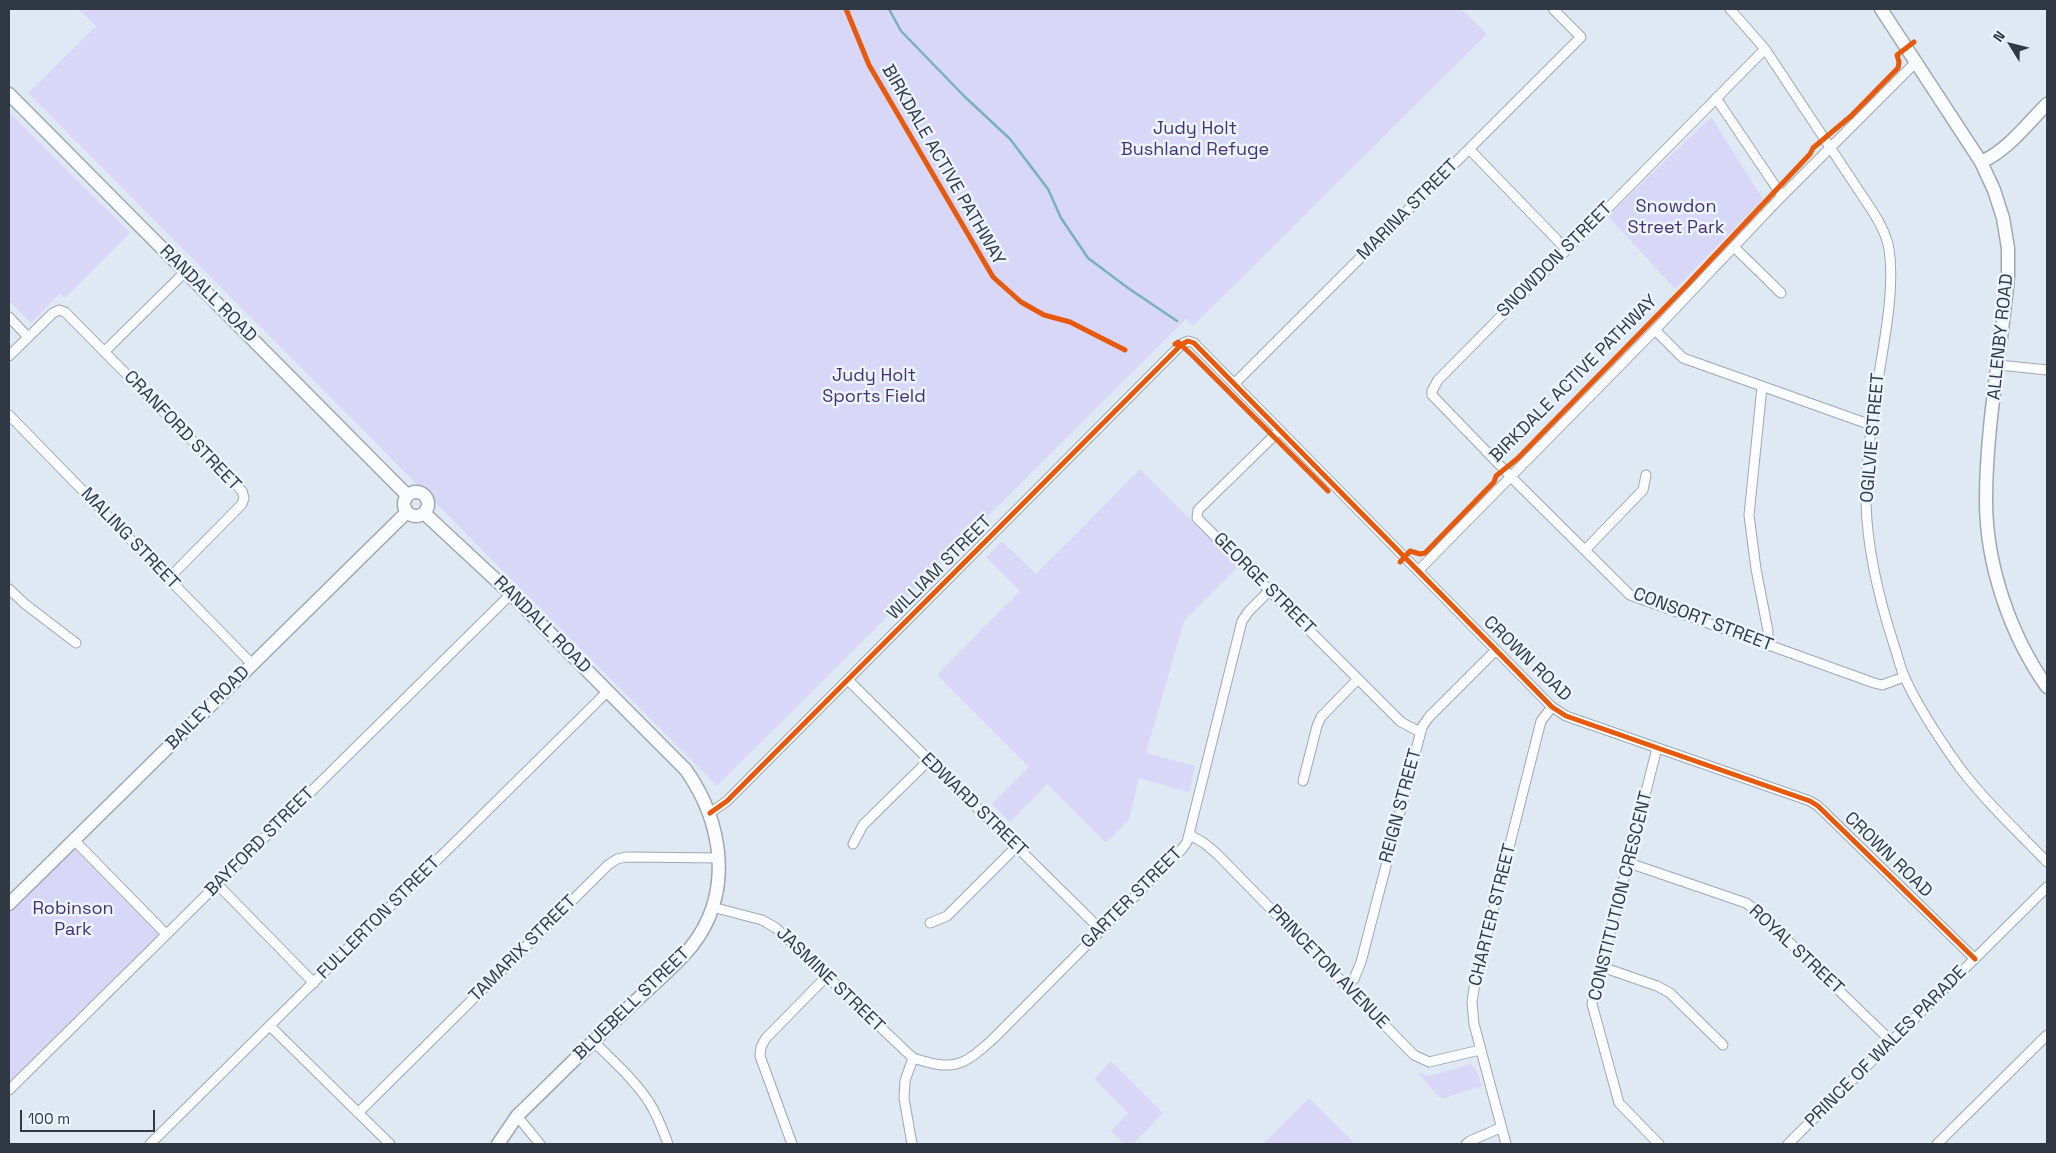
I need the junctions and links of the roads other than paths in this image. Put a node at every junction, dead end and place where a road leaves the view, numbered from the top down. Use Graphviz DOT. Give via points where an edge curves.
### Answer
graph roads {
  1 [pos="1554,9"];
  2 [pos="1730,9"];
  3 [pos="1881,9"];
  4 [pos="1766,49"];
  5 [pos="1916,62"];
  6 [pos="9,94"];
  7 [pos="1716,98"];
  8 [pos="2047,104"];
  9 [pos="1830,147"];
  10 [pos="1469,149"];
  11 [pos="1981,162"];
  12 [pos="1782,196"];
  13 [pos="1734,247"];
  14 [pos="1566,249"];
  15 [pos="186,271"];
  16 [pos="1781,292"];
  17 [pos="9,317"];
  18 [pos="1655,330"];
  19 [pos="28,336"];
  20 [pos="1188,341"];
  21 [pos="105,352"];
  22 [pos="9,356"];
  23 [pos="1999,365"];
  24 [pos="2047,370"];
  25 [pos="1234,384"];
  26 [pos="1762,387"];
  27 [pos="9,414"];
  28 [pos="1872,425"];
  29 [pos="1280,430"];
  30 [pos="1646,475"];
  31 [pos="1510,477"];
  32 [pos="407,495"];
  33 [pos="407,512"];
  34 [pos="424,513"];
  35 [pos="1584,550"];
  36 [pos="1418,571"];
  37 [pos="168,579"];
  38 [pos="9,589"];
  39 [pos="1270,590"];
  40 [pos="511,594"];
  41 [pos="76,643"];
  42 [pos="1768,646"];
  43 [pos="1496,650"];
  44 [pos="252,664"];
  45 [pos="1904,677"];
  46 [pos="1358,679"];
  47 [pos="848,680"];
  48 [pos="2047,687"];
  49 [pos="608,691"];
  50 [pos="1552,707"];
  51 [pos="1420,732"];
  52 [pos="657,740"];
  53 [pos="1657,748"];
  54 [pos="928,761"];
  55 [pos="1303,781"];
  56 [pos="710,813"];
  57 [pos="1190,835"];
  58 [pos="74,840"];
  59 [pos="853,844"];
  60 [pos="1016,847"];
  61 [pos="719,858"];
  62 [pos="2047,862"];
  63 [pos="1629,863"];
  64 [pos="217,884"];
  65 [pos="2047,887"];
  66 [pos="9,904"];
  67 [pos="712,907"];
  68 [pos="930,922"];
  69 [pos="1101,930"];
  70 [pos="166,934"];
  71 [pos="1975,960"];
  72 [pos="1602,967"];
  73 [pos="827,976"];
  74 [pos="314,983"];
  75 [pos="1346,986"];
  76 [pos="270,1026"];
  77 [pos="2047,1035"];
  78 [pos="593,1041"];
  79 [pos="1891,1041"];
  80 [pos="1723,1045"];
  81 [pos="1480,1050"];
  82 [pos="913,1058"];
  83 [pos="9,1090"];
  84 [pos="358,1113"];
  85 [pos="517,1116"];
  86 [pos="1500,1128"];
  87 [pos="150,1144"];
  88 [pos="390,1144"];
  89 [pos="498,1144"];
  90 [pos="540,1144"];
  91 [pos="668,1144"];
  92 [pos="792,1144"];
  93 [pos="912,1144"];
  94 [pos="1466,1144"];
  95 [pos="1506,1144"];
  96 [pos="1659,1144"];
  97 [pos="1788,1144"];
  98 [pos="1937,1144"];
  1 -- 10 [label="street, MARINA STREET" via="1581,37"];
  2 -- 4 [label="street, OGILVIE STREET"];
  3 -- 5 [label="street, ALLENBY ROAD"];
  4 -- 7 [label="street, SNOWDON STREET"];
  4 -- 9 [label="street, OGILVIE STREET"];
  5 -- 9 [label="street"];
  5 -- 11 [label="street, ALLENBY ROAD"];
  6 -- 15 [label="street, RANDALL ROAD"];
  7 -- 12 [label="street"];
  7 -- 14 [label="street, SNOWDON STREET"];
  8 -- 11 [label="street" via="2001,150"];
  9 -- 12 [label="street"];
  9 -- 28 [label="street, OGILVIE STREET" via="1883,229 1889,248 1890,295"];
  10 -- 14 [label="street"];
  10 -- 25 [label="street, MARINA STREET"];
  11 -- 23 [label="street, ALLENBY ROAD" via="2003,218 2008,248"];
  12 -- 13 [label="street"];
  13 -- 16 [label="street"];
  13 -- 18 [label="street"];
  14 -- 31 [label="street, SNOWDON STREET" via="1438,380 1432,390 1434,399"];
  15 -- 21 [label="street"];
  15 -- 32 [label="street, RANDALL ROAD"];
  17 -- 19 [label="street"];
  18 -- 26 [label="street" via="1683,358"];
  18 -- 31 [label="street"];
  19 -- 21 [label="street, CRANFORD STREET" via="59,310 65,312"];
  19 -- 22 [label="street"];
  20 -- 25 [label="street, CROWN ROAD" via="1194,343"];
  20 -- 47 [label="street, WILLIAM STREET"];
  21 -- 37 [label="street, CRANFORD STREET" via="232,480 244,498 233,515"];
  23 -- 24 [label="street"];
  23 -- 48 [label="street, ALLENBY ROAD" via="1988,457 1986,502 1990,542 2008,611 2024,649"];
  25 -- 29 [label="street, CROWN ROAD"];
  26 -- 28 [label="street"];
  26 -- 42 [label="street" via="1749,515"];
  27 -- 37 [label="street, MALING STREET"];
  28 -- 45 [label="street, OGILVIE STREET" via="1866,502 1869,543 1877,587"];
  29 -- 36 [label="street, CROWN ROAD"];
  29 -- 39 [label="street, GEORGE STREET" via="1198,510 1198,518"];
  30 -- 35 [label="street" via="1643,490"];
  31 -- 35 [label="street, CONSORT STREET"];
  31 -- 36 [label="street"];
  32 -- 33 [label="street" via="404,502"];
  32 -- 34 [label="street" via="416,491 424,494 429,505"];
  33 -- 34 [label="street" via="416,516"];
  33 -- 44 [label="street, BAILEY ROAD"];
  34 -- 40 [label="street, RANDALL ROAD"];
  35 -- 42 [label="street, CONSORT STREET" via="1630,595"];
  36 -- 43 [label="street, CROWN ROAD"];
  37 -- 44 [label="street, MALING STREET"];
  38 -- 41 [label="street"];
  39 -- 46 [label="street, GEORGE STREET"];
  39 -- 57 [label="street, GARTER STREET" via="1242,621"];
  40 -- 49 [label="street, RANDALL ROAD"];
  40 -- 64 [label="street, BAYFORD STREET"];
  42 -- 45 [label="street, CONSORT STREET" via="1882,685"];
  43 -- 50 [label="street, CROWN ROAD"];
  43 -- 51 [label="street, REIGN STREET" via="1429,717"];
  44 -- 58 [label="street, BAILEY ROAD"];
  45 -- 62 [label="street, OGILVIE STREET" via="1960,768 1986,800"];
  46 -- 51 [label="street, GEORGE STREET" via="1404,726"];
  46 -- 55 [label="street" via="1321,717"];
  47 -- 54 [label="street, EDWARD STREET"];
  47 -- 56 [label="street, WILLIAM STREET" via="727,801"];
  49 -- 52 [label="street, RANDALL ROAD"];
  49 -- 74 [label="street, FULLERTON STREET"];
  50 -- 53 [label="street, CROWN ROAD" via="1566,716"];
  50 -- 81 [label="street, CHARTER STREET" via="1541,721 1475,982 1472,1002"];
  51 -- 75 [label="street, REIGN STREET" via="1361,962 1354,979"];
  52 -- 56 [label="street, BLUEBELL STREET" via="686,770"];
  53 -- 63 [label="street, CONSTITUTION CRESCENT"];
  53 -- 71 [label="street, CROWN ROAD" via="1818,806"];
  54 -- 59 [label="street" via="863,825"];
  54 -- 60 [label="street, EDWARD STREET"];
  56 -- 61 [label="street, BLUEBELL STREET"];
  57 -- 69 [label="street, GARTER STREET" via="1182,849"];
  57 -- 75 [label="street, PRINCETON AVENUE" via="1217,854"];
  58 -- 66 [label="street, BAILEY ROAD"];
  58 -- 70 [label="street"];
  60 -- 68 [label="street" via="947,916"];
  60 -- 69 [label="street, EDWARD STREET"];
  61 -- 67 [label="street, BLUEBELL STREET"];
  61 -- 84 [label="street, TAMARIX STREET" via="626,857 608,865"];
  63 -- 72 [label="street, CONSTITUTION CRESCENT"];
  63 -- 79 [label="street, ROYAL STREET" via="1746,903 1757,910"];
  64 -- 70 [label="street, BAYFORD STREET"];
  64 -- 74 [label="street"];
  65 -- 71 [label="street, PRINCE OF WALES PARADE"];
  67 -- 73 [label="street, JASMINE STREET" via="769,923"];
  67 -- 78 [label="street, BLUEBELL STREET" via="698,937 683,955"];
  69 -- 82 [label="street, GARTER STREET" via="968,1060 947,1066"];
  70 -- 83 [label="street, BAYFORD STREET"];
  71 -- 79 [label="street, PRINCE OF WALES PARADE"];
  72 -- 80 [label="street" via="1670,993"];
  72 -- 96 [label="street, CONSTITUTION CRESCENT" via="1592,1010 1617,1097 1625,1110"];
  73 -- 82 [label="street, JASMINE STREET"];
  73 -- 92 [label="street" via="761,1047 760,1056"];
  74 -- 76 [label="street, FULLERTON STREET"];
  75 -- 81 [label="street, PRINCETON AVENUE" via="1421,1060 1442,1060"];
  76 -- 84 [label="street"];
  76 -- 87 [label="street, FULLERTON STREET"];
  77 -- 98 [label="street"];
  78 -- 85 [label="street, BLUEBELL STREET"];
  78 -- 91 [label="street" via="648,1102"];
  79 -- 97 [label="street, PRINCE OF WALES PARADE"];
  81 -- 86 [label="street, CHARTER STREET"];
  82 -- 93 [label="street" via="905,1081 904,1098"];
  84 -- 88 [label="street"];
  85 -- 89 [label="street, BLUEBELL STREET"];
  85 -- 90 [label="street"];
  86 -- 94 [label="street"];
  86 -- 95 [label="street, CHARTER STREET"];
}
